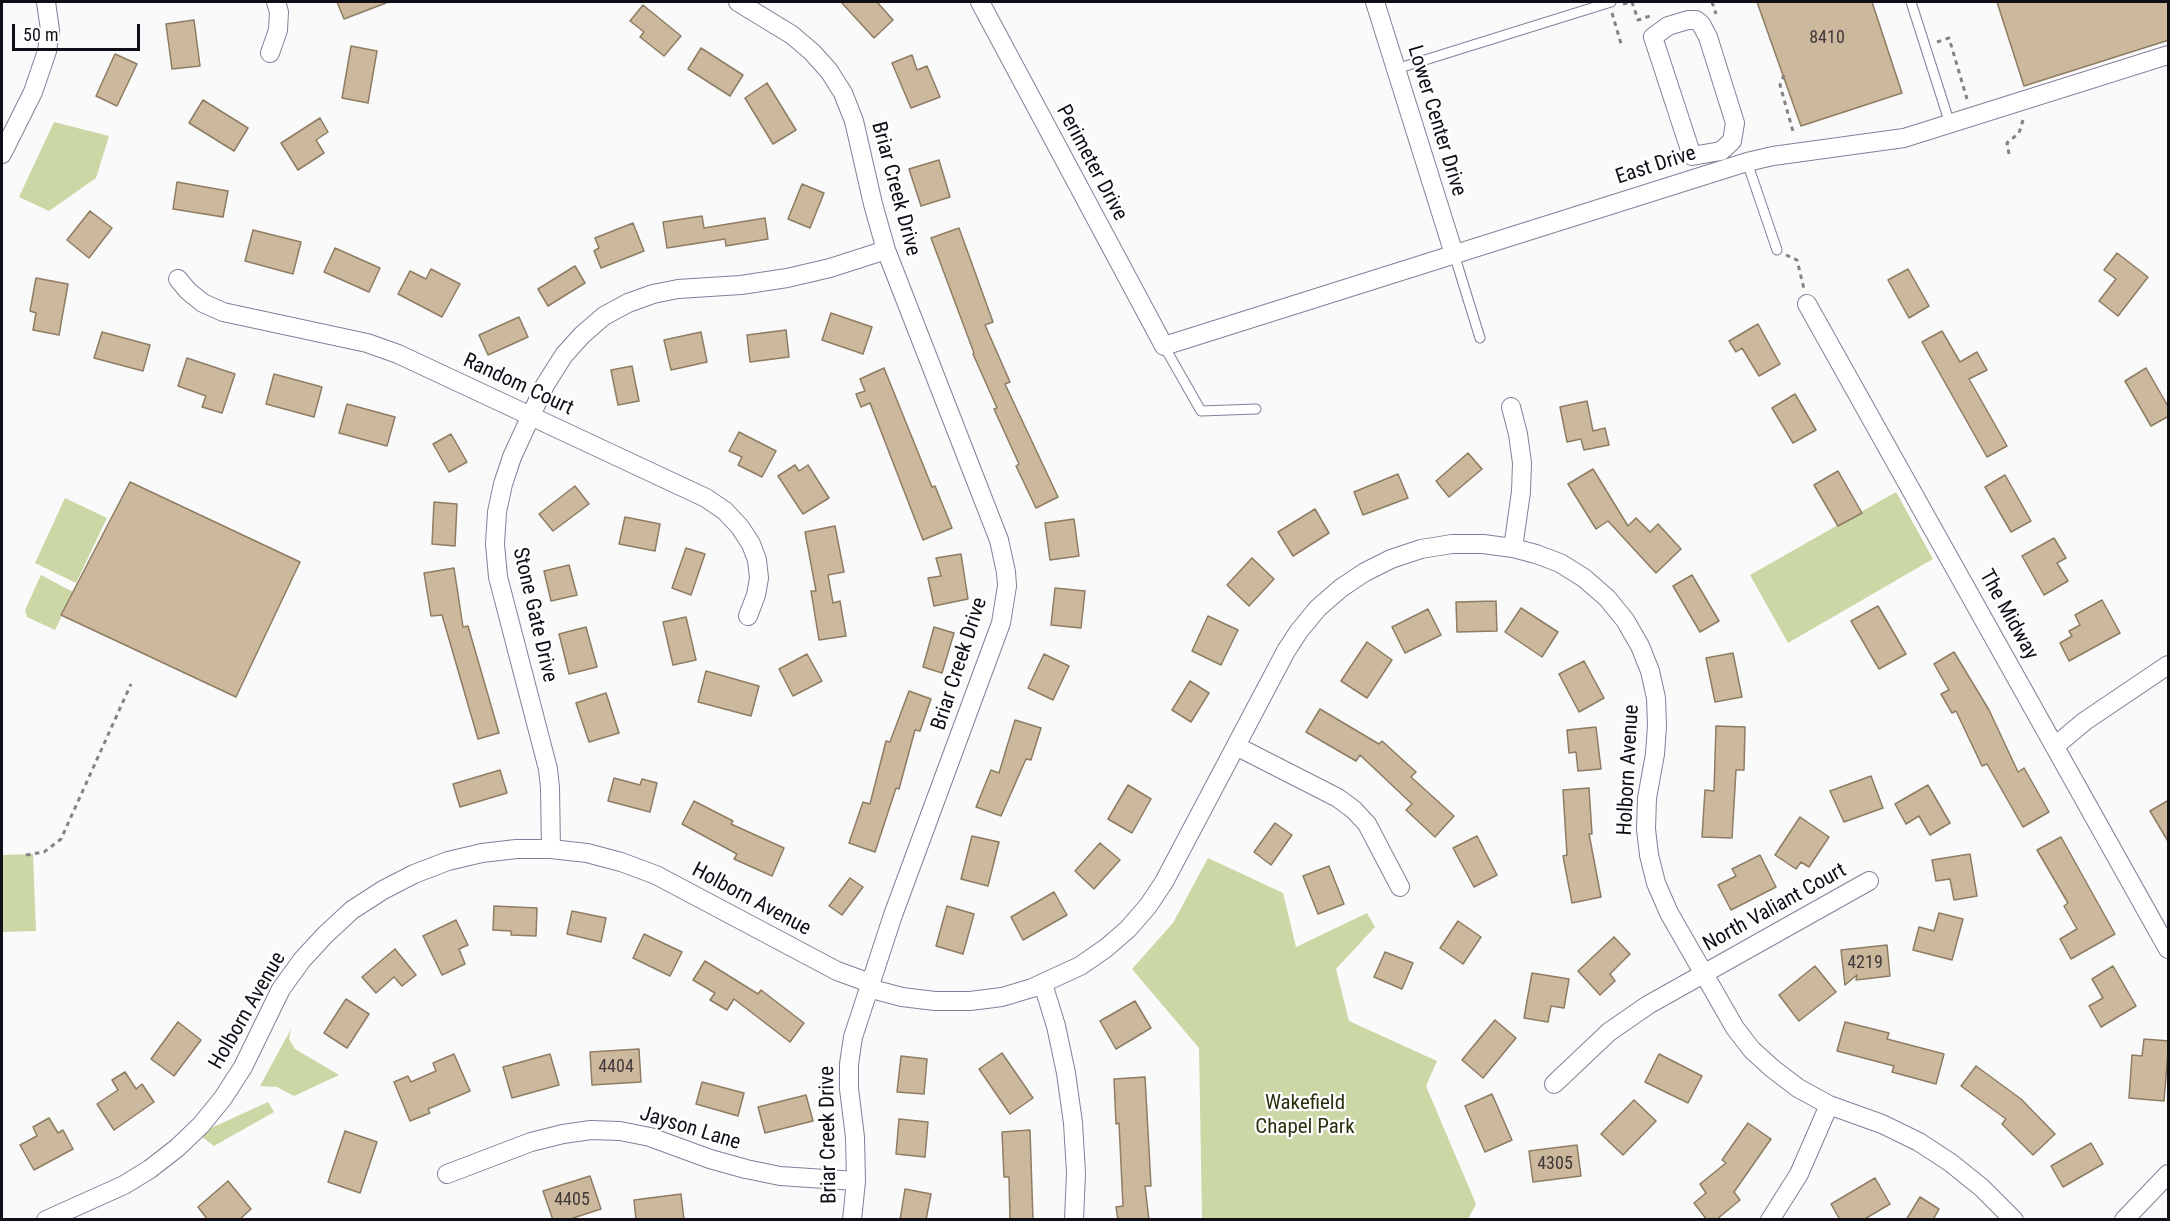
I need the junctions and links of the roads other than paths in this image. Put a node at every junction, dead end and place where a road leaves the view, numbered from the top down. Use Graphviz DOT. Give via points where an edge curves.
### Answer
graph roads {
  1 [pos="46,2"];
  2 [pos="276,2"];
  3 [pos="738,2"];
  4 [pos="980,2"];
  5 [pos="1376,2"];
  6 [pos="1911,2"];
  7 [pos="1611,5"];
  8 [pos="270,53"];
  9 [pos="2169,55"];
  10 [pos="1396,69"];
  11 [pos="1950,124"];
  12 [pos="1732,141"];
  13 [pos="2,154"];
  14 [pos="1692,156"];
  15 [pos="1747,162"];
  16 [pos="1696,177"];
  17 [pos="886,250"];
  18 [pos="1777,250"];
  19 [pos="1454,254"];
  20 [pos="178,279"];
  21 [pos="1807,304"];
  22 [pos="1480,338"];
  23 [pos="1164,346"];
  24 [pos="1511,407"];
  25 [pos="1256,409"];
  26 [pos="531,416"];
  27 [pos="1513,548"];
  28 [pos="748,616"];
  29 [pos="2169,665"];
  30 [pos="1236,746"];
  31 [pos="2055,746"];
  32 [pos="551,849"];
  33 [pos="1869,881"];
  34 [pos="1400,887"];
  35 [pos="2169,949"];
  36 [pos="1703,974"];
  37 [pos="1043,984"];
  38 [pos="869,986"];
  39 [pos="1554,1084"];
  40 [pos="1829,1105"];
  41 [pos="447,1174"];
  42 [pos="2169,1174"];
  43 [pos="856,1181"];
  44 [pos="46,1220"];
  45 [pos="852,1220"];
  46 [pos="1074,1220"];
  47 [pos="1770,1220"];
  48 [pos="2014,1220"];
  49 [pos="2124,1220"];
  1 -- 13 [label="street" via="50,30 47,51 33,92"];
  2 -- 8 [label="street" via="278,30"];
  3 -- 17 [label="street, Briar Creek Drive" via="812,52 843,93"];
  4 -- 23 [label="street, Perimeter Drive"];
  5 -- 10 [label="street, Lower Center Drive"];
  6 -- 11 [label="lane"];
  7 -- 10 [label="lane"];
  9 -- 11 [label="street, East Drive"];
  10 -- 19 [label="street, Lower Center Drive"];
  11 -- 15 [label="street, East Drive" via="1893,140"];
  12 -- 14 [label="street" via="1721,151"];
  12 -- 14 [label="street" via="1735,123 1706,30 1696,20 1668,26 1653,37"];
  12 -- 15 [label="street"];
  14 -- 16 [label="street"];
  15 -- 16 [label="street, East Drive"];
  15 -- 18 [label="lane"];
  16 -- 19 [label="street, East Drive"];
  17 -- 26 [label="street, Stone Gate Drive" via="787,278 678,289 628,303 604,316 570,348 545,385"];
  17 -- 38 [label="street, Briar Creek Drive" via="999,540 1007,586 1001,623"];
  19 -- 22 [label="lane"];
  19 -- 23 [label="street, East Drive"];
  20 -- 26 [label="street, Random Court" via="203,303 223,312 367,343"];
  21 -- 31 [label="street, The Midway"];
  23 -- 25 [label="lane" via="1201,411"];
  24 -- 27 [label="street" via="1522,463"];
  26 -- 28 [label="street, Random Court" via="706,498 724,511 740,527 757,560 759,578"];
  26 -- 32 [label="street, Stone Gate Drive" via="503,484 495,544 498,578 548,769"];
  27 -- 30 [label="street, Holborn Avenue" via="1452,544 1421,549 1382,563 1341,588 1299,631"];
  27 -- 36 [label="street, Holborn Avenue" via="1560,563 1584,578 1607,598 1640,646 1650,671 1658,726 1647,798 1649,855 1669,913"];
  29 -- 31 [label="street" via="2085,721"];
  30 -- 34 [label="street" via="1354,810 1367,824"];
  30 -- 37 [label="street, Holborn Avenue" via="1148,906 1106,948"];
  31 -- 35 [label="street, The Midway"];
  32 -- 38 [label="street, Holborn Avenue" via="587,853 656,875"];
  32 -- 44 [label="street, Holborn Avenue" via="504,850 447,861 414,874 352,910 302,960 281,989 243,1067 201,1125 177,1148 133,1179"];
  33 -- 36 [label="street, North Valiant Court"];
  36 -- 39 [label="street, North Valiant Court" via="1610,1032"];
  36 -- 40 [label="street, Holborn Avenue" via="1752,1050 1798,1088"];
  37 -- 38 [label="street, Holborn Avenue" via="1002,997 970,1001 902,997"];
  37 -- 46 [label="street" via="1063,1061 1073,1123"];
  38 -- 43 [label="street, Briar Creek Drive" via="853,1036 849,1064"];
  40 -- 47 [label="street" via="1799,1174"];
  40 -- 48 [label="street, Holborn Avenue" via="1919,1142 1982,1188"];
  41 -- 43 [label="street, Jayson Lane" via="531,1142 591,1130 650,1137 710,1159 780,1176"];
  42 -- 49 [label="street"];
  43 -- 45 [label="street, Briar Creek Drive"];
}
